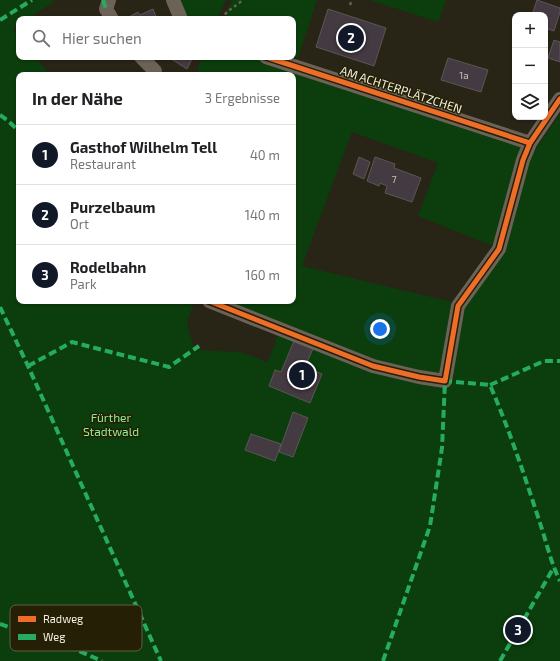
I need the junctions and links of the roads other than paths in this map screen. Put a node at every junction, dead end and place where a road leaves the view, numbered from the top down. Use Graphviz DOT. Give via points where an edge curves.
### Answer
graph roads {
  1 [pos="109,0"];
  2 [pos="173,0"];
  3 [pos="110,16"];
  4 [pos="180,16"];
  5 [pos="144,60"];
  6 [pos="275,60"];
  7 [pos="155,71"];
  8 [pos="560,99"];
  9 [pos="530,143"];
  10 [pos="217,304"];
  1 -- 3 [label="street" via="106,9"];
  2 -- 4 [label="street"];
  5 -- 7 [label="street"];
  6 -- 9 [label="street, AM ACHTERPLÄTZCHEN"];
  8 -- 9 [label="street"];
  9 -- 10 [label="street" via="499,249 458,306 445,381 373,366"];
}
